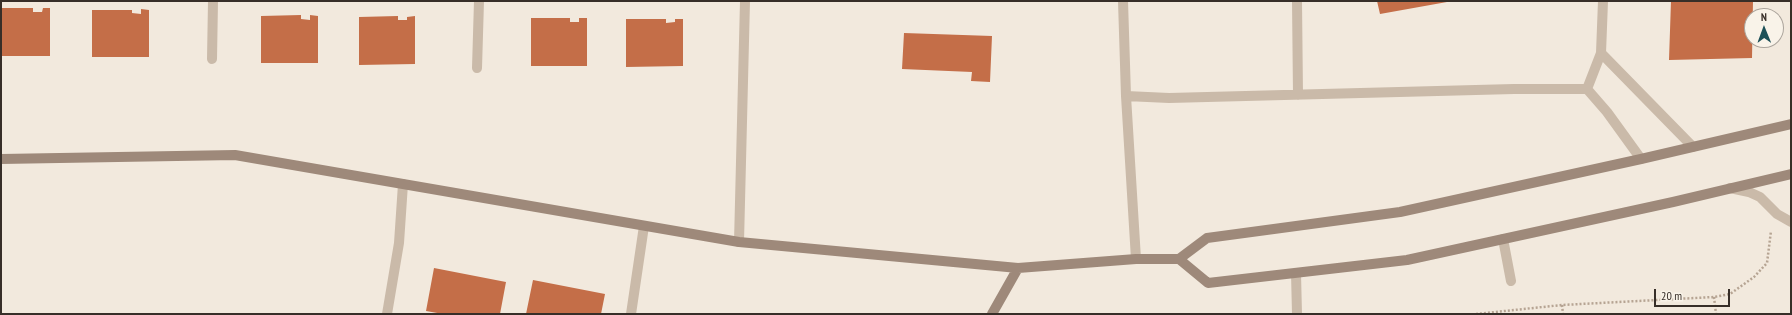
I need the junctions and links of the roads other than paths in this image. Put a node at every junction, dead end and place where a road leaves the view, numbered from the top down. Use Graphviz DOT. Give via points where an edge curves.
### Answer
graph roads {
  1 [pos="213,1"];
  2 [pos="479,1"];
  3 [pos="745,1"];
  4 [pos="1123,1"];
  5 [pos="1297,1"];
  6 [pos="1603,1"];
  7 [pos="1601,53"];
  8 [pos="212,59"];
  9 [pos="478,68"];
  10 [pos="1587,89"];
  11 [pos="1298,95"];
  12 [pos="1126,96"];
  13 [pos="1791,124"];
  14 [pos="1693,147"];
  15 [pos="1,159"];
  16 [pos="1642,159"];
  17 [pos="1791,174"];
  18 [pos="403,184"];
  19 [pos="1730,188"];
  20 [pos="1791,222"];
  21 [pos="644,226"];
  22 [pos="1503,239"];
  23 [pos="739,242"];
  24 [pos="1136,259"];
  25 [pos="1179,259"];
  26 [pos="1018,268"];
  27 [pos="1296,273"];
  28 [pos="1511,281"];
  29 [pos="386,314"];
  30 [pos="631,314"];
  31 [pos="992,314"];
  32 [pos="1297,314"];
  1 -- 8 [label="street"];
  2 -- 9 [label="street"];
  3 -- 23 [label="street"];
  4 -- 12 [label="street"];
  5 -- 11 [label="street"];
  6 -- 7 [label="street"];
  7 -- 10 [label="street"];
  7 -- 14 [label="street"];
  10 -- 11 [label="street"];
  10 -- 16 [label="street" via="1608,112"];
  11 -- 12 [label="street" via="1169,98"];
  12 -- 24 [label="street"];
  13 -- 14 [label="street"];
  14 -- 16 [label="street"];
  15 -- 18 [label="street" via="235,155"];
  16 -- 25 [label="street" via="1400,212 1207,238"];
  17 -- 19 [label="street"];
  18 -- 21 [label="street"];
  18 -- 29 [label="street" via="399,243"];
  19 -- 20 [label="street" via="1760,197 1777,214"];
  19 -- 22 [label="street"];
  21 -- 23 [label="street"];
  21 -- 30 [label="street"];
  22 -- 27 [label="street" via="1407,260"];
  22 -- 28 [label="street"];
  23 -- 26 [label="street"];
  24 -- 25 [label="street"];
  24 -- 26 [label="street"];
  25 -- 27 [label="street" via="1208,283"];
  26 -- 31 [label="street"];
  27 -- 32 [label="street"];
}
